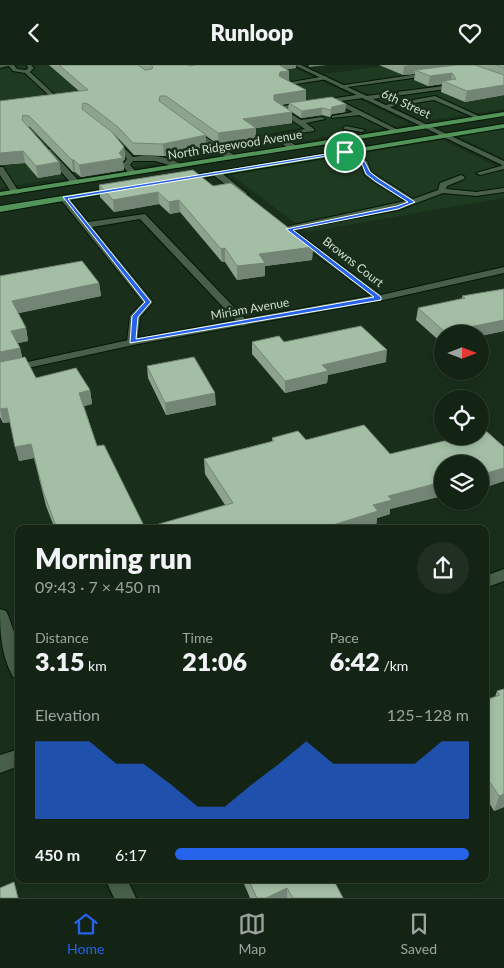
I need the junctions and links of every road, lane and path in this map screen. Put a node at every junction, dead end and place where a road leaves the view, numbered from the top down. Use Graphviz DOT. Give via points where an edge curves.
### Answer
graph roads {
  1 [pos="11,65"];
  2 [pos="28,65"];
  3 [pos="297,65"];
  4 [pos="0,66"];
  5 [pos="27,72"];
  6 [pos="442,72"];
  7 [pos="326,79"];
  8 [pos="341,86"];
  9 [pos="451,87"];
  10 [pos="353,91"];
  11 [pos="300,93"];
  12 [pos="365,97"];
  13 [pos="309,98"];
  14 [pos="57,100"];
  15 [pos="334,100"];
  16 [pos="383,106"];
  17 [pos="360,113"];
  18 [pos="504,114"];
  19 [pos="346,115"];
  20 [pos="334,117"];
  21 [pos="480,118"];
  22 [pos="322,119"];
  23 [pos="356,121"];
  24 [pos="300,122"];
  25 [pos="426,126"];
  26 [pos="504,126"];
  27 [pos="190,128"];
  28 [pos="346,129"];
  29 [pos="301,131"];
  30 [pos="396,131"];
  31 [pos="109,135"];
  32 [pos="371,135"];
  33 [pos="445,135"];
  34 [pos="39,143"];
  35 [pos="321,143"];
  36 [pos="292,147"];
  37 [pos="345,152"];
  38 [pos="231,157"];
  39 [pos="131,159"];
  40 [pos="179,166"];
  41 [pos="504,166"];
  42 [pos="0,169"];
  43 [pos="133,173"];
  44 [pos="216,173"];
  45 [pos="480,173"];
  46 [pos="461,177"];
  47 [pos="178,179"];
  48 [pos="75,182"];
  49 [pos="131,187"];
  50 [pos="504,190"];
  51 [pos="442,191"];
  52 [pos="15,192"];
  53 [pos="0,194"];
  54 [pos="64,198"];
  55 [pos="253,201"];
  56 [pos="412,202"];
  57 [pos="0,209"];
  58 [pos="86,225"];
  59 [pos="504,270"];
  60 [pos="379,298"];
  61 [pos="244,323"];
  62 [pos="132,342"];
  63 [pos="0,371"];
  64 [pos="504,575"];
  65 [pos="489,581"];
  66 [pos="0,615"];
  67 [pos="15,660"];
  68 [pos="15,758"];
  69 [pos="0,764"];
  70 [pos="118,883"];
  71 [pos="125,898"];
  1 -- 4 [label="street"];
  1 -- 5 [label="street" via="15,70"];
  2 -- 5 [label="street" via="31,68"];
  3 -- 7 [label="street, 6th Street"];
  5 -- 14 [label="street"];
  6 -- 8 [label="street"];
  7 -- 8 [label="street, 6th Street"];
  7 -- 11 [label="street" via="283,84"];
  8 -- 10 [label="street, 6th Street"];
  9 -- 12 [label="street"];
  10 -- 12 [label="street, 6th Street"];
  10 -- 13 [label="street"];
  12 -- 15 [label="street"];
  12 -- 16 [label="street, 6th Street"];
  15 -- 17 [label="street"];
  15 -- 24 [label="street" via="277,108"];
  16 -- 21 [label="street" via="435,98"];
  16 -- 25 [label="street, 6th Street"];
  17 -- 19 [label="street"];
  17 -- 30 [label="street"];
  18 -- 21 [label="main road, North Ridgewood Avenue"];
  19 -- 20 [label="street"];
  19 -- 23 [label="street"];
  21 -- 25 [label="main road, North Ridgewood Avenue"];
  22 -- 24 [label="street"];
  24 -- 29 [label="street" via="312,130"];
  25 -- 30 [label="main road, North Ridgewood Avenue"];
  25 -- 33 [label="street, 6th Street"];
  26 -- 33 [label="main road, North Ridgewood Avenue"];
  27 -- 38 [label="street"];
  28 -- 32 [label="street" via="364,128"];
  29 -- 35 [label="street"];
  29 -- 36 [label="street" via="274,135"];
  30 -- 32 [label="main road, North Ridgewood Avenue"];
  31 -- 39 [label="street"];
  32 -- 35 [label="main road, North Ridgewood Avenue"];
  33 -- 37 [label="main road, North Ridgewood Avenue"];
  33 -- 41 [label="street, 6th Street"];
  34 -- 48 [label="street"];
  35 -- 36 [label="main road, North Ridgewood Avenue"];
  36 -- 38 [label="main road, North Ridgewood Avenue"];
  37 -- 44 [label="main road, North Ridgewood Avenue"];
  37 -- 56 [label="street" via="364,163 368,173 377,180"];
  38 -- 40 [label="main road, North Ridgewood Avenue"];
  39 -- 40 [label="street" via="163,159"];
  39 -- 43 [label="street" via="126,165"];
  40 -- 43 [label="main road, North Ridgewood Avenue"];
  41 -- 45 [label="street"];
  42 -- 52 [label="street"];
  43 -- 48 [label="main road, North Ridgewood Avenue"];
  44 -- 47 [label="main road, North Ridgewood Avenue"];
  44 -- 55 [label="street"];
  46 -- 51 [label="street" via="443,185"];
  48 -- 52 [label="main road, North Ridgewood Avenue"];
  49 -- 54 [label="main road"];
  50 -- 51 [label="street" via="476,194"];
  51 -- 56 [label="street"];
  52 -- 53 [label="main road, North Ridgewood Avenue"];
  54 -- 57 [label="main road"];
  54 -- 58 [label="street"];
  56 -- 60 [label="street, Browns Court" via="285,226"];
  58 -- 61 [label="street" via="142,216"];
  58 -- 62 [label="street" via="148,302 135,316"];
  59 -- 60 [label="street, Miriam Avenue"];
  60 -- 61 [label="street, Miriam Avenue"];
  61 -- 62 [label="street, Miriam Avenue"];
  62 -- 63 [label="street, Miriam Avenue"];
  64 -- 65 [label="street"];
  66 -- 67 [label="street"];
  68 -- 69 [label="street"];
  70 -- 71 [label="street"];
}
